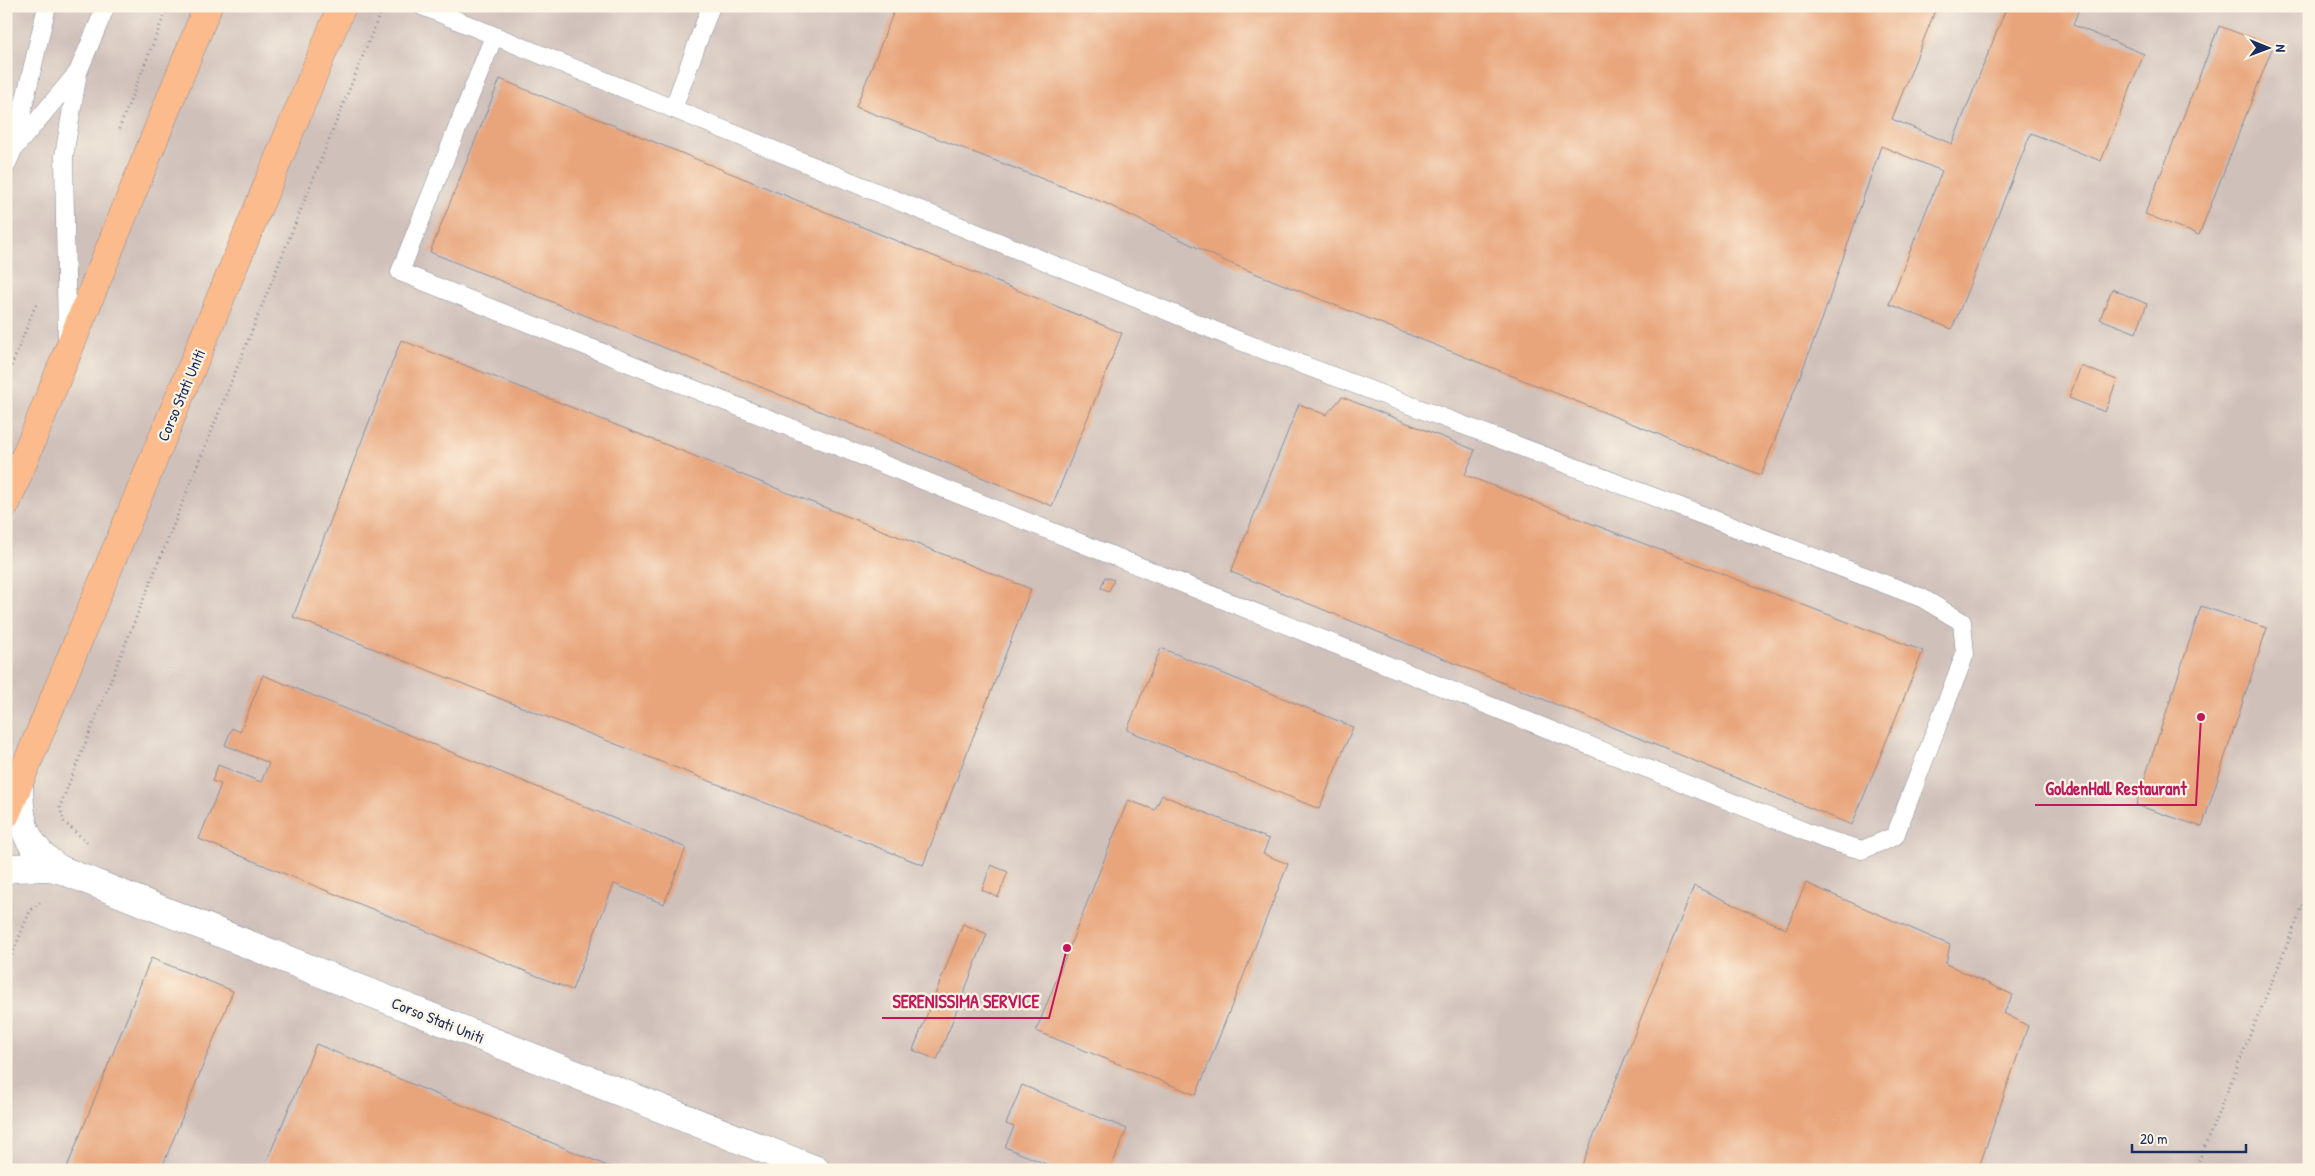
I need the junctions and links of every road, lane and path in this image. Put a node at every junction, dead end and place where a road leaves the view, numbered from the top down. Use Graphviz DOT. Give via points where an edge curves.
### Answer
graph roads {
  1 [pos="47,6"];
  2 [pos="106,6"];
  3 [pos="168,6"];
  4 [pos="208,6"];
  5 [pos="342,6"];
  6 [pos="383,6"];
  7 [pos="422,6"];
  8 [pos="711,6"];
  9 [pos="494,36"];
  10 [pos="78,72"];
  11 [pos="672,110"];
  12 [pos="116,137"];
  13 [pos="10,158"];
  14 [pos="39,297"];
  15 [pos="67,356"];
  16 [pos="6,380"];
  17 [pos="6,504"];
  18 [pos="19,783"];
  19 [pos="6,814"];
  20 [pos="91,846"];
  21 [pos="59,869"];
  22 [pos="6,870"];
  23 [pos="2309,891"];
  24 [pos="47,903"];
  25 [pos="6,969"];
  26 [pos="816,1170"];
  27 [pos="2195,1170"];
  1 -- 13 [label="lane"];
  2 -- 10 [label="lane"];
  3 -- 12 [label="path"];
  4 -- 15 [label="main road"];
  5 -- 18 [label="main road, Corso Stati Uniti"];
  6 -- 20 [label="path" via="60,806 63,821"];
  7 -- 9 [label="lane"];
  8 -- 11 [label="lane"];
  9 -- 11 [label="lane"];
  9 -- 11 [label="lane" via="400,272 1824,839 1862,850 1895,836 1966,654 1962,622 1922,598 1240,341"];
  10 -- 13 [label="lane"];
  10 -- 15 [label="lane" via="64,156"];
  14 -- 16 [label="path"];
  15 -- 17 [label="main road"];
  18 -- 19 [label="main road, Corso Stati Uniti"];
  18 -- 21 [label="street, Corso Stati Uniti" via="19,804 30,842"];
  21 -- 22 [label="street, Corso Stati Uniti"];
  21 -- 26 [label="street, Corso Stati Uniti"];
  23 -- 27 [label="path"];
  24 -- 25 [label="path" via="40,902 30,911"];
}
